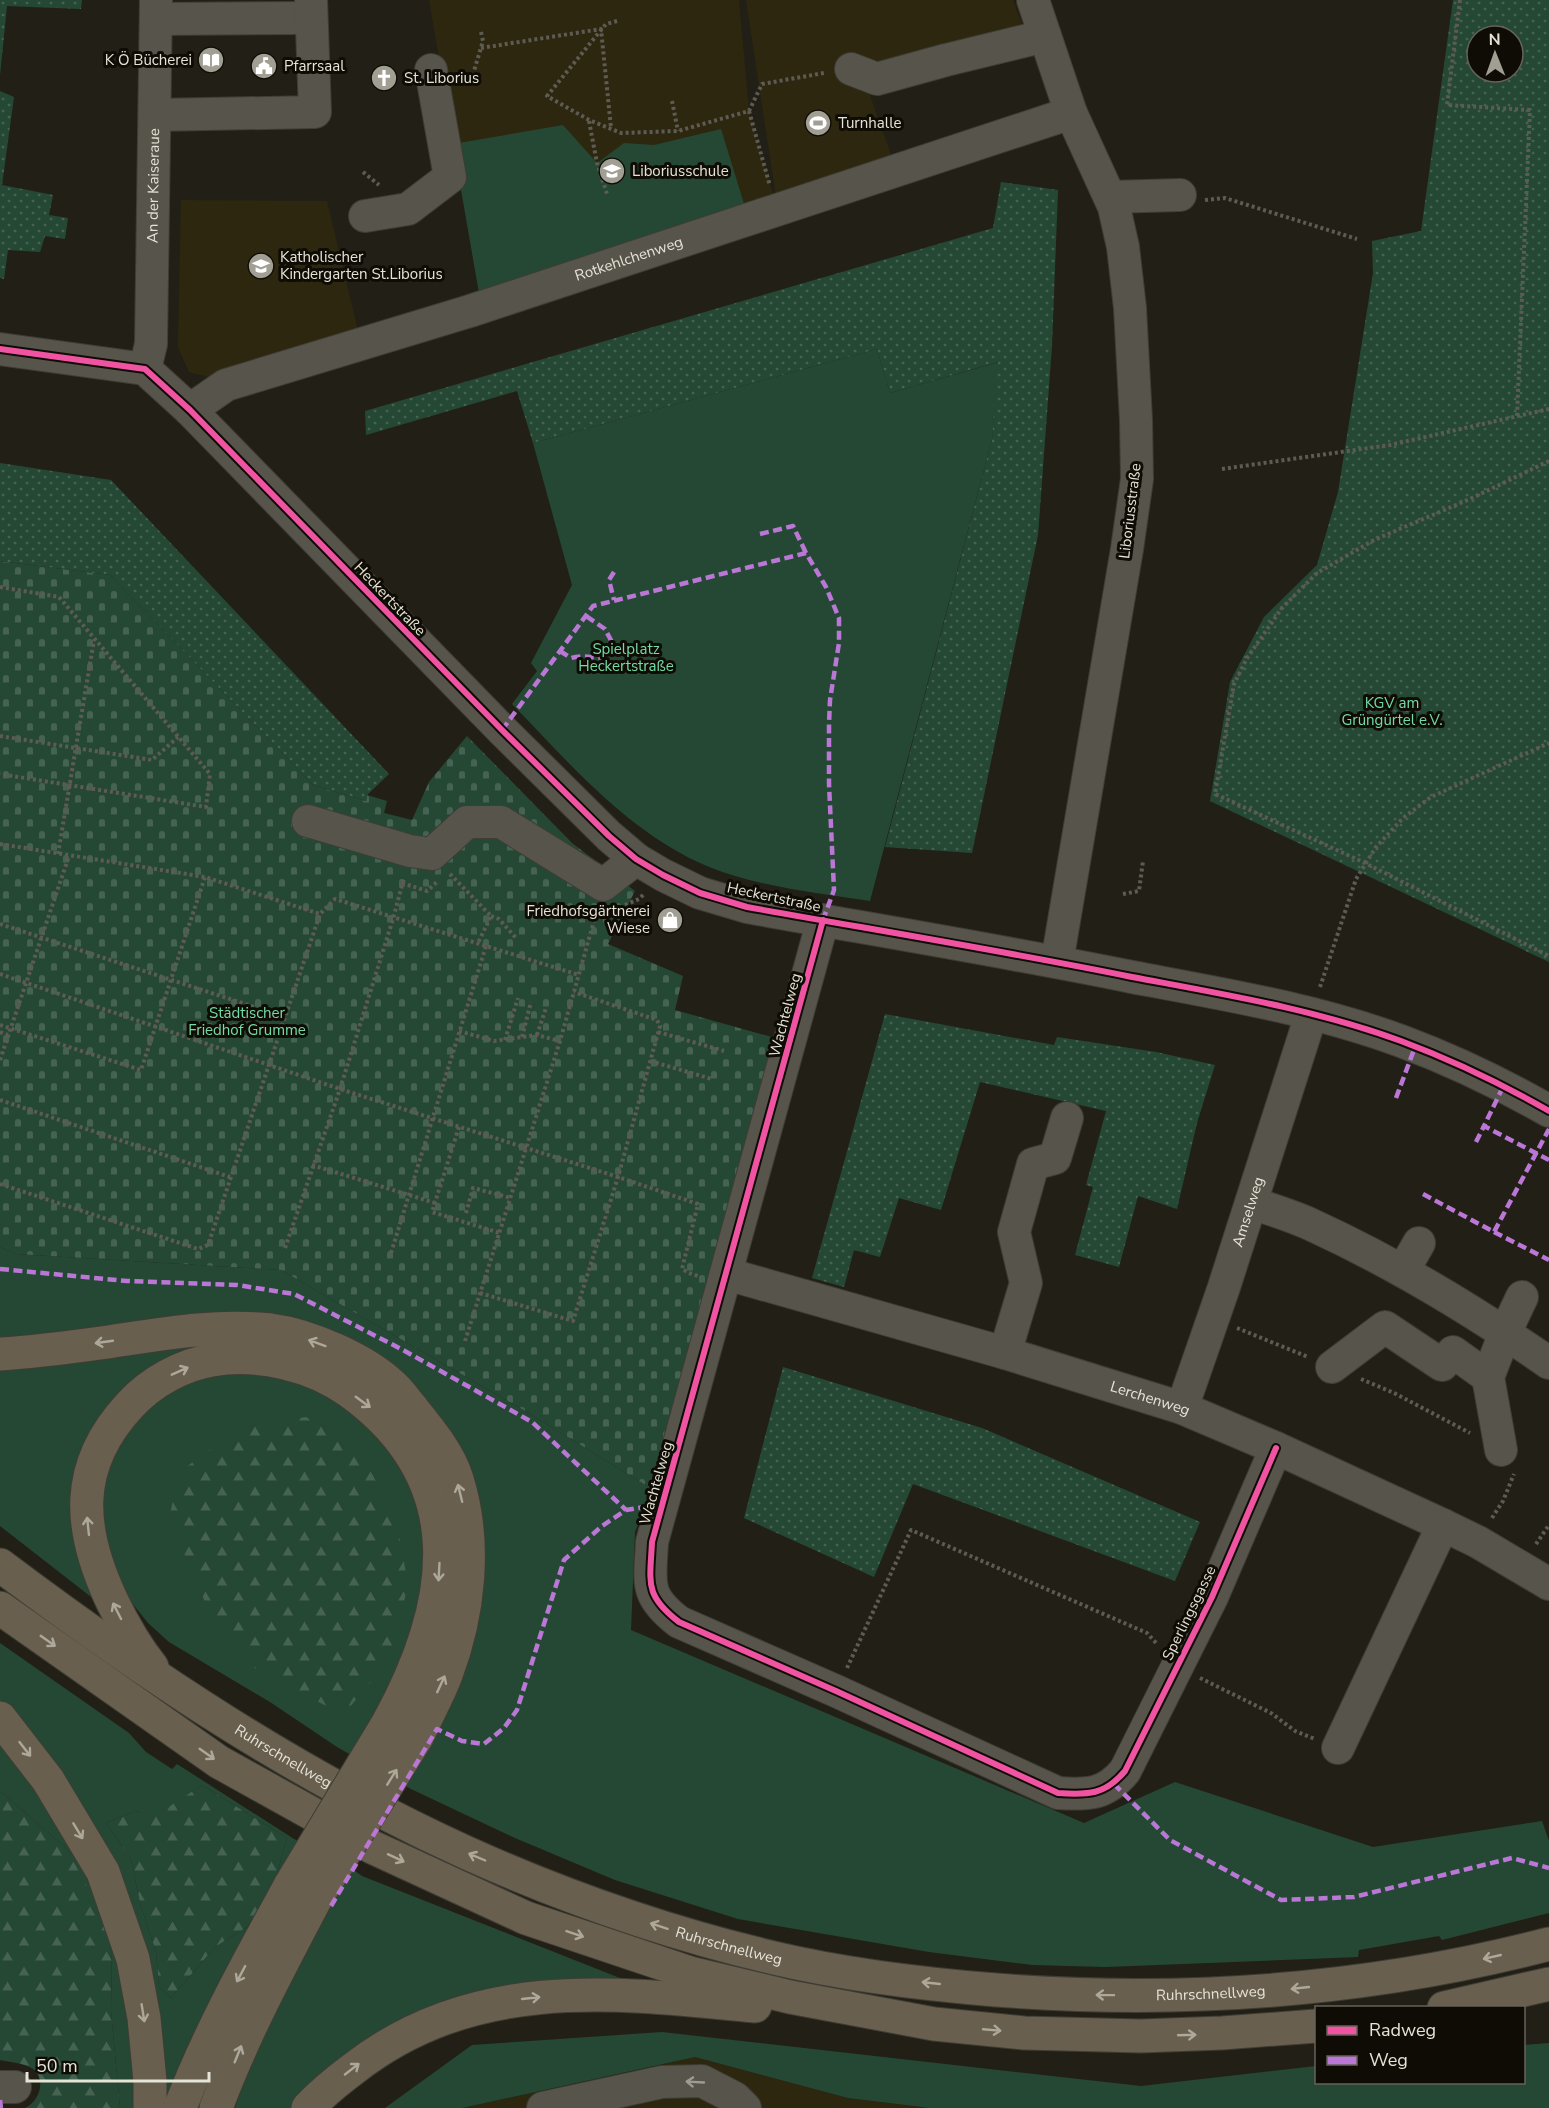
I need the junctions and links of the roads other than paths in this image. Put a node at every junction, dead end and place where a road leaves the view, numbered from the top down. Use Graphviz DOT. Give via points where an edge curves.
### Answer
graph roads {
  1 [pos="1034,0"];
  2 [pos="156,9"];
  3 [pos="311,9"];
  4 [pos="1045,36"];
  5 [pos="851,69"];
  6 [pos="431,70"];
  7 [pos="1071,113"];
  8 [pos="155,115"];
  9 [pos="1110,197"];
  10 [pos="1191,197"];
  11 [pos="365,216"];
  12 [pos="0,349"];
  13 [pos="146,369"];
  14 [pos="190,410"];
  15 [pos="308,821"];
  16 [pos="636,859"];
  17 [pos="823,920"];
  18 [pos="1057,962"];
  19 [pos="1311,1015"];
  20 [pos="1549,1111"];
  21 [pos="1067,1118"];
  22 [pos="1252,1203"];
  23 [pos="1419,1243"];
  24 [pos="1393,1273"];
  25 [pos="725,1279"];
  26 [pos="1522,1297"];
  27 [pos="1473,1313"];
  28 [pos="1505,1333"];
  29 [pos="1453,1352"];
  30 [pos="1005,1353"];
  31 [pos="0,1354"];
  32 [pos="1549,1363"];
  33 [pos="1332,1367"];
  34 [pos="1488,1377"];
  35 [pos="1182,1408"];
  36 [pos="1276,1448"];
  37 [pos="1501,1450"];
  38 [pos="1443,1525"];
  39 [pos="0,1565"];
  40 [pos="1549,1584"];
  41 [pos="0,1608"];
  42 [pos="177,1691"];
  43 [pos="0,1718"];
  44 [pos="402,1730"];
  45 [pos="1338,1748"];
  46 [pos="1114,1784"];
  47 [pos="304,1891"];
  48 [pos="1549,1944"];
  49 [pos="1549,1984"];
  50 [pos="1449,2006"];
  51 [pos="934,2024"];
  52 [pos="1315,2026"];
  53 [pos="150,2108"];
  54 [pos="180,2108"];
  55 [pos="216,2108"];
  56 [pos="308,2108"];
  57 [pos="543,2108"];
  58 [pos="746,2108"];
  1 -- 4 [label="street, Liboriusstraße"];
  2 -- 3 [label="street"];
  2 -- 8 [label="street, An der Kaiseraue"];
  3 -- 8 [label="street" via="315,112"];
  4 -- 5 [label="street" via="877,79"];
  4 -- 7 [label="street, Liboriusstraße"];
  6 -- 11 [label="street" via="450,177 408,209"];
  7 -- 9 [label="street, Liboriusstraße"];
  7 -- 14 [label="street, Rotkehlchenweg" via="470,311 226,385"];
  8 -- 13 [label="street, An der Kaiseraue" via="151,344"];
  9 -- 10 [label="street"];
  9 -- 18 [label="street, Liboriusstraße" via="1123,247 1130,308 1137,478"];
  12 -- 13 [label="street"];
  13 -- 14 [label="street, Heckertstraße"];
  14 -- 16 [label="street, Heckertstraße" via="516,745"];
  15 -- 16 [label="street" via="432,854 467,822 501,822 603,885"];
  16 -- 17 [label="street, Heckertstraße" via="700,893 747,907"];
  17 -- 18 [label="street, Heckertstraße"];
  17 -- 25 [label="street, Wachtelweg"];
  18 -- 19 [label="street, Heckertstraße"];
  19 -- 20 [label="street, Heckertstraße" via="1401,1041"];
  19 -- 22 [label="street, Amselweg"];
  21 -- 30 [label="street" via="1055,1158 1034,1164 1014,1232 1026,1283"];
  22 -- 24 [label="street" via="1311,1224"];
  22 -- 35 [label="street, Amselweg"];
  23 -- 24 [label="street"];
  24 -- 27 [label="street"];
  25 -- 30 [label="street, Lerchenweg"];
  25 -- 46 [label="street, Wachtelweg" via="652,1542 652,1593 662,1608 679,1622 1058,1792 1086,1795"];
  26 -- 28 [label="street"];
  27 -- 28 [label="street"];
  27 -- 29 [label="street" via="1450,1339"];
  28 -- 32 [label="street"];
  28 -- 34 [label="street"];
  29 -- 33 [label="street" via="1442,1365 1385,1327"];
  29 -- 34 [label="street"];
  30 -- 35 [label="street, Lerchenweg"];
  44 -- 31 [label="highway, one-way" via="445,1676 462,1619 469,1559 466,1518 457,1478 438,1443 393,1386 362,1363 317,1342 273,1330 173,1331"];
  34 -- 37 [label="street"];
  35 -- 36 [label="street, Lerchenweg"];
  36 -- 38 [label="street, Lerchenweg"];
  36 -- 46 [label="street, Sperlingsgasse" via="1212,1597 1125,1771"];
  38 -- 40 [label="street, Lerchenweg"];
  38 -- 45 [label="street"];
  39 -- 42 [label="highway, Ruhrschnellweg"];
  41 -- 51 [label="highway, one-way" via="219,1762 372,1847 526,1918 690,1973 789,1997"];
  42 -- 44 [label="highway, one-way" via="136,1645 96,1567 87,1518 90,1477 111,1429 138,1396 156,1383 183,1368 212,1360 265,1360 314,1372 346,1389 374,1410 423,1472 440,1546 436,1603"];
  48 -- 42 [label="highway, Ruhrschnellweg, one-way" via="1348,1983 1220,1994 1044,1993 835,1970 666,1929 527,1878 330,1784"];
  43 -- 53 [label="highway, one-way" via="48,1780 103,1872 134,1959 144,2018"];
  44 -- 47 [label="highway, bridge"];
  47 -- 54 [label="highway, one-way" via="239,1979"];
  55 -- 47 [label="highway, one-way"];
  49 -- 50 [label="highway"];
  51 -- 52 [label="highway, one-way" via="1043,2034 1141,2036"];
  56 -- 51 [label="highway, one-way" via="372,2054 401,2038 454,2015 521,1999 636,1995"];
  58 -- 57 [label="street, one-way" via="702,2081 662,2082"];
}
